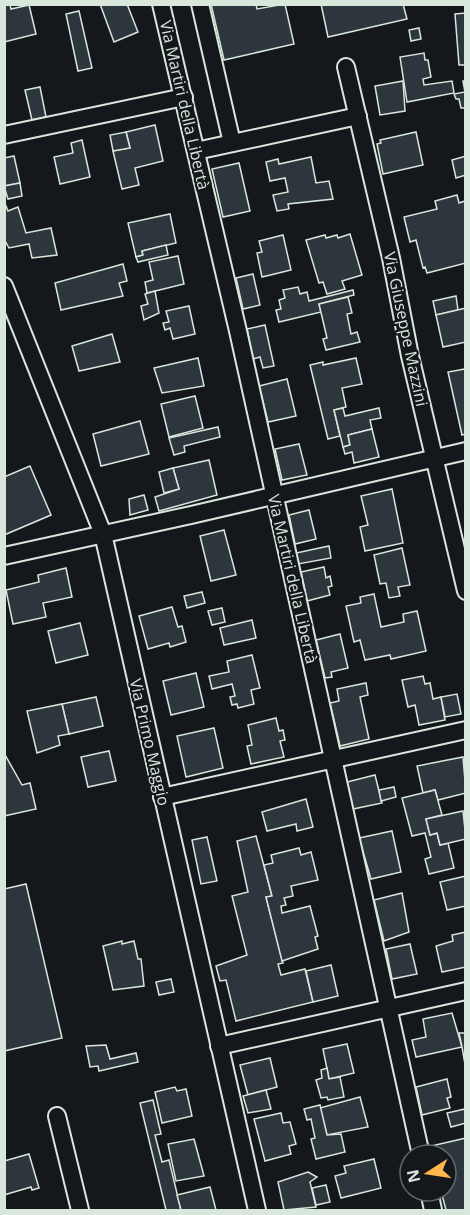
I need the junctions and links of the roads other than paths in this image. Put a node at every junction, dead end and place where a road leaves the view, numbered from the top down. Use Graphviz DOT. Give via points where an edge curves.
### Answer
graph roads {
  1 [pos="161,4"];
  2 [pos="200,4"];
  3 [pos="346,67"];
  4 [pos="184,97"];
  5 [pos="358,116"];
  6 [pos="4,135"];
  7 [pos="232,143"];
  8 [pos="196,151"];
  9 [pos="4,286"];
  10 [pos="465,451"];
  11 [pos="435,459"];
  12 [pos="273,495"];
  13 [pos="103,534"];
  14 [pos="4,556"];
  15 [pos="465,591"];
  16 [pos="465,730"];
  17 [pos="334,760"];
  18 [pos="162,797"];
  19 [pos="465,991"];
  20 [pos="388,1008"];
  21 [pos="219,1046"];
  22 [pos="57,1116"];
  23 [pos="418,1143"];
  24 [pos="80,1210"];
  25 [pos="257,1210"];
  1 -- 4 [label="street, Via Martiri della Libertà"];
  2 -- 7 [label="street"];
  3 -- 5 [label="street, Via Giuseppe Mazzini"];
  4 -- 6 [label="street"];
  4 -- 8 [label="street, Via Martiri della Libertà"];
  5 -- 7 [label="street"];
  5 -- 11 [label="street, Via Giuseppe Mazzini"];
  7 -- 8 [label="street"];
  8 -- 12 [label="street, Via Martiri della Libertà"];
  9 -- 13 [label="street, Via Primo Maggio"];
  10 -- 11 [label="street"];
  11 -- 12 [label="street"];
  11 -- 15 [label="street, Via Giuseppe Mazzini"];
  12 -- 13 [label="street"];
  12 -- 17 [label="street, Via Martiri della Libertà"];
  13 -- 14 [label="street"];
  13 -- 18 [label="street, Via Primo Maggio"];
  16 -- 17 [label="street"];
  17 -- 18 [label="street"];
  17 -- 20 [label="street, Via Martiri della Libertà"];
  18 -- 21 [label="street, Via Primo Maggio"];
  19 -- 20 [label="street"];
  20 -- 21 [label="street"];
  20 -- 23 [label="street, Via Martiri della Libertà"];
  21 -- 25 [label="street, Via Primo Maggio"];
  22 -- 24 [label="street"];
}
